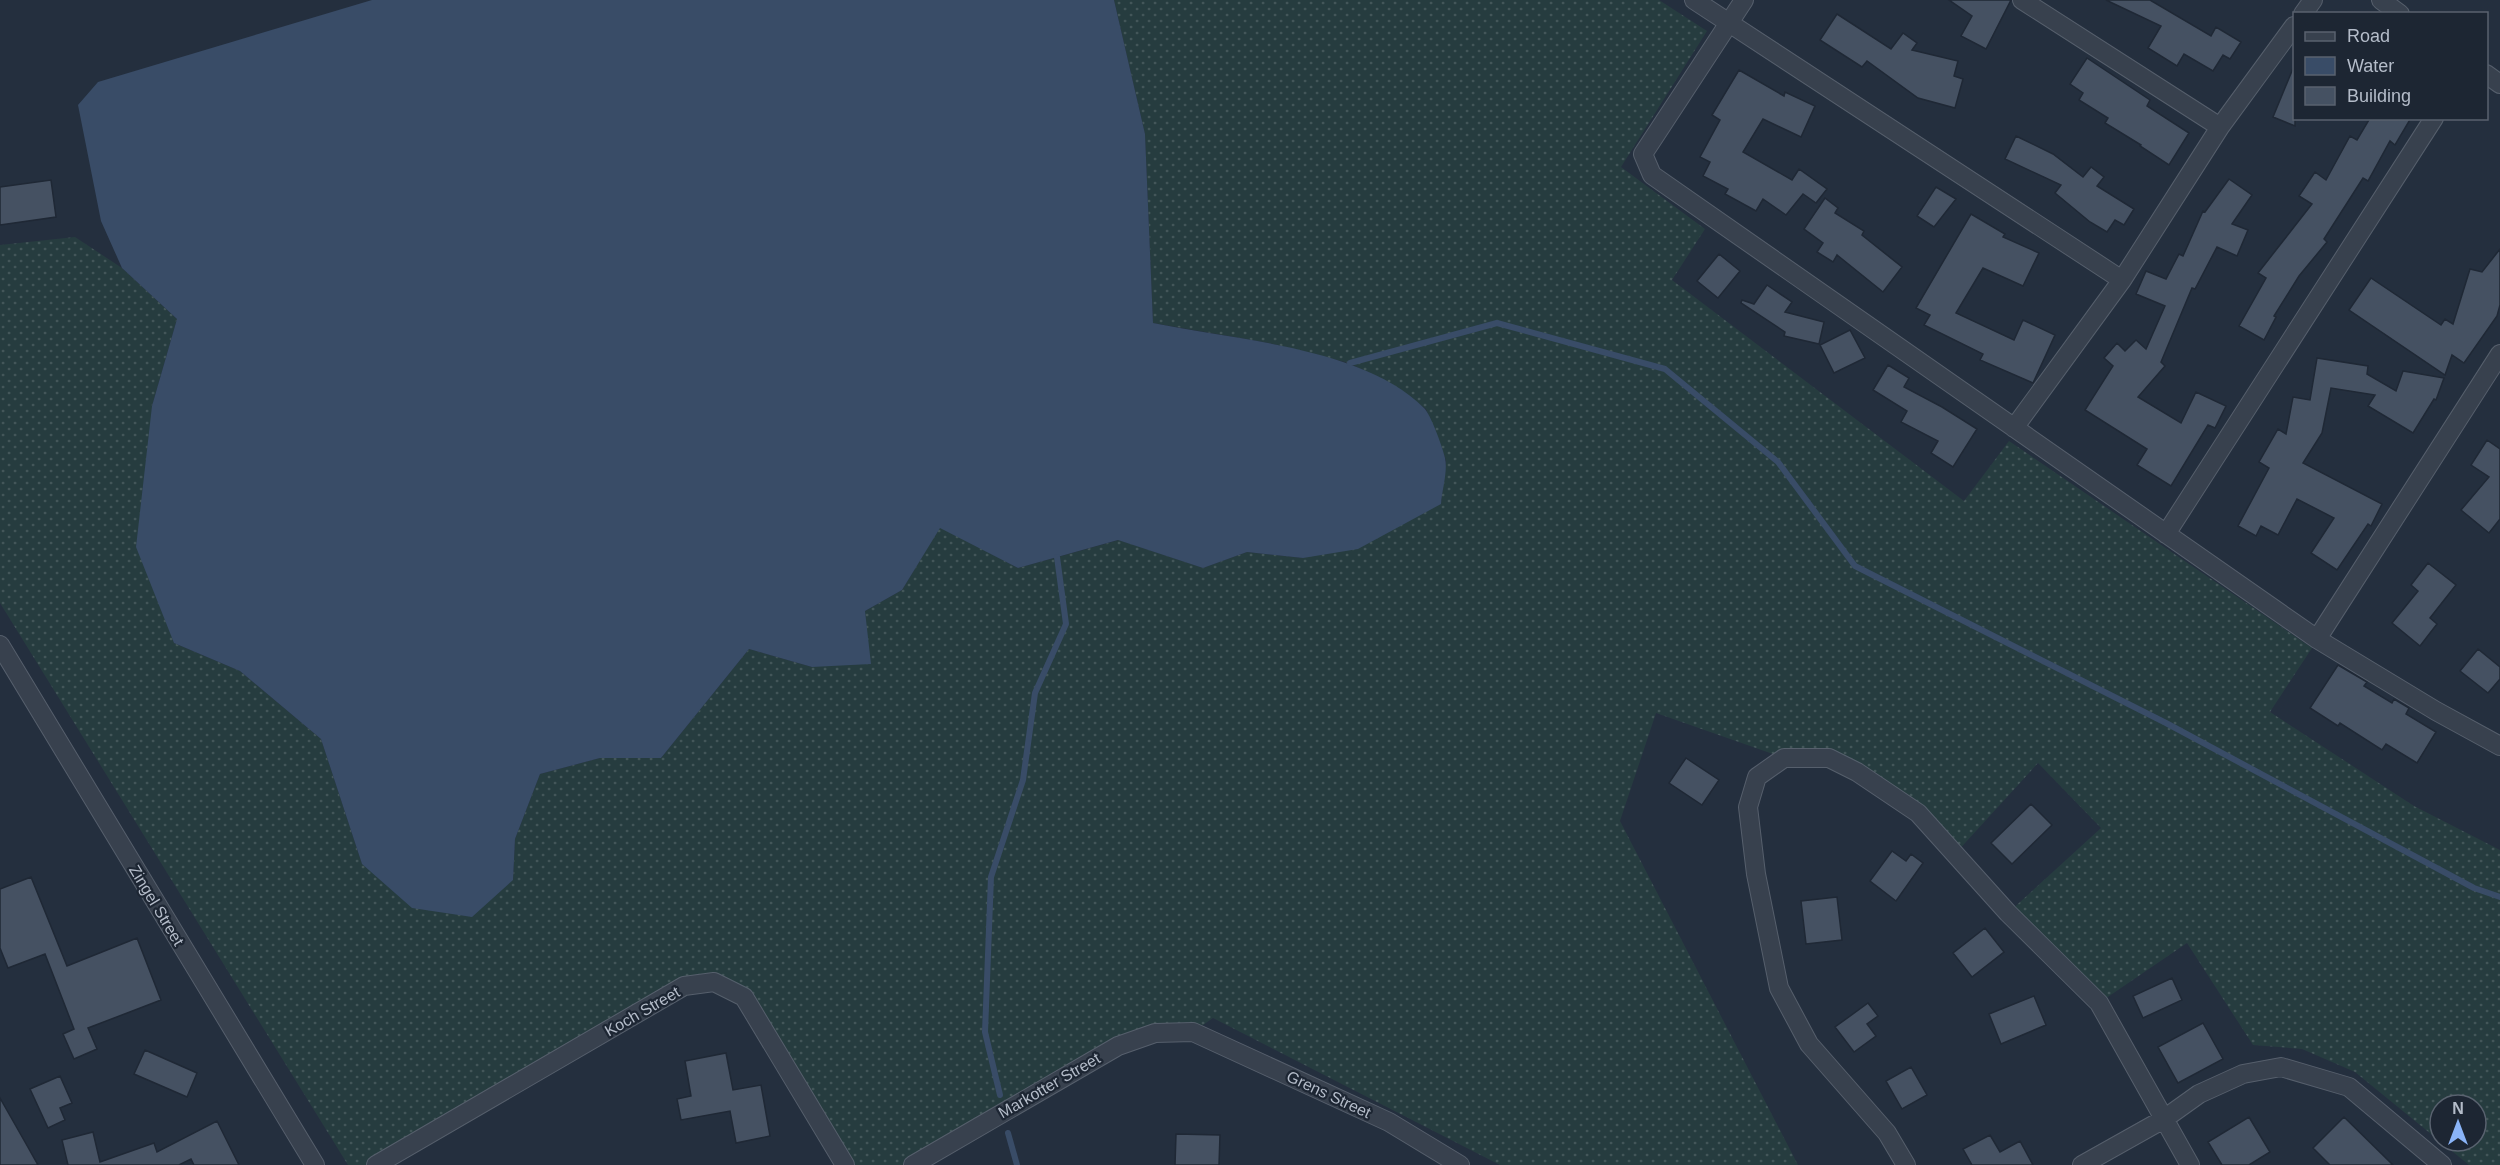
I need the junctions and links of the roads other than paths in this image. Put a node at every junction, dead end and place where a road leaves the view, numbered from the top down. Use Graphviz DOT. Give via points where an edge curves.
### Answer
graph roads {
  1 [pos="1694,0"];
  2 [pos="1744,0"];
  3 [pos="2022,0"];
  4 [pos="2381,0"];
  5 [pos="2397,12"];
  6 [pos="1728,23"];
  7 [pos="2293,29"];
  8 [pos="2488,75"];
  9 [pos="2500,84"];
  10 [pos="2433,120"];
  11 [pos="2220,127"];
  12 [pos="2122,280"];
  13 [pos="2500,354"];
  14 [pos="2014,428"];
  15 [pos="2166,534"];
  16 [pos="2317,639"];
  17 [pos="0,645"];
  18 [pos="2500,746"];
  19 [pos="1193,1032"];
  20 [pos="2163,1119"];
  21 [pos="315,1165"];
  22 [pos="376,1165"];
  23 [pos="845,1165"];
  24 [pos="913,1165"];
  25 [pos="1460,1165"];
  26 [pos="1906,1165"];
  27 [pos="2082,1165"];
  28 [pos="2190,1165"];
  29 [pos="2442,1165"];
  1 -- 6 [label="street"];
  2 -- 6 [label="street"];
  3 -- 11 [label="street"];
  4 -- 5 [label="street"];
  6 -- 12 [label="street"];
  6 -- 14 [label="street" via="1643,154 1652,175"];
  7 -- 11 [label="street"];
  8 -- 9 [label="street"];
  10 -- 15 [label="street"];
  11 -- 12 [label="street"];
  12 -- 14 [label="street"];
  13 -- 16 [label="street"];
  14 -- 15 [label="street"];
  15 -- 16 [label="street"];
  16 -- 18 [label="street"];
  17 -- 21 [label="street, Zingel Street"];
  19 -- 24 [label="street, Markotter Street" via="1155,1033 1118,1046"];
  19 -- 25 [label="street, Grens Street" via="1389,1122"];
  20 -- 26 [label="street" via="2099,1003 2008,913 1918,813 1829,758 1784,758 1758,777 1748,807 1756,874 1779,988 1809,1044 1887,1133"];
  20 -- 27 [label="street"];
  20 -- 28 [label="street"];
  20 -- 29 [label="street" via="2199,1094 2243,1074 2281,1067 2349,1087"];
  22 -- 23 [label="street, Koch Street" via="684,986 714,982 744,998"];
}
